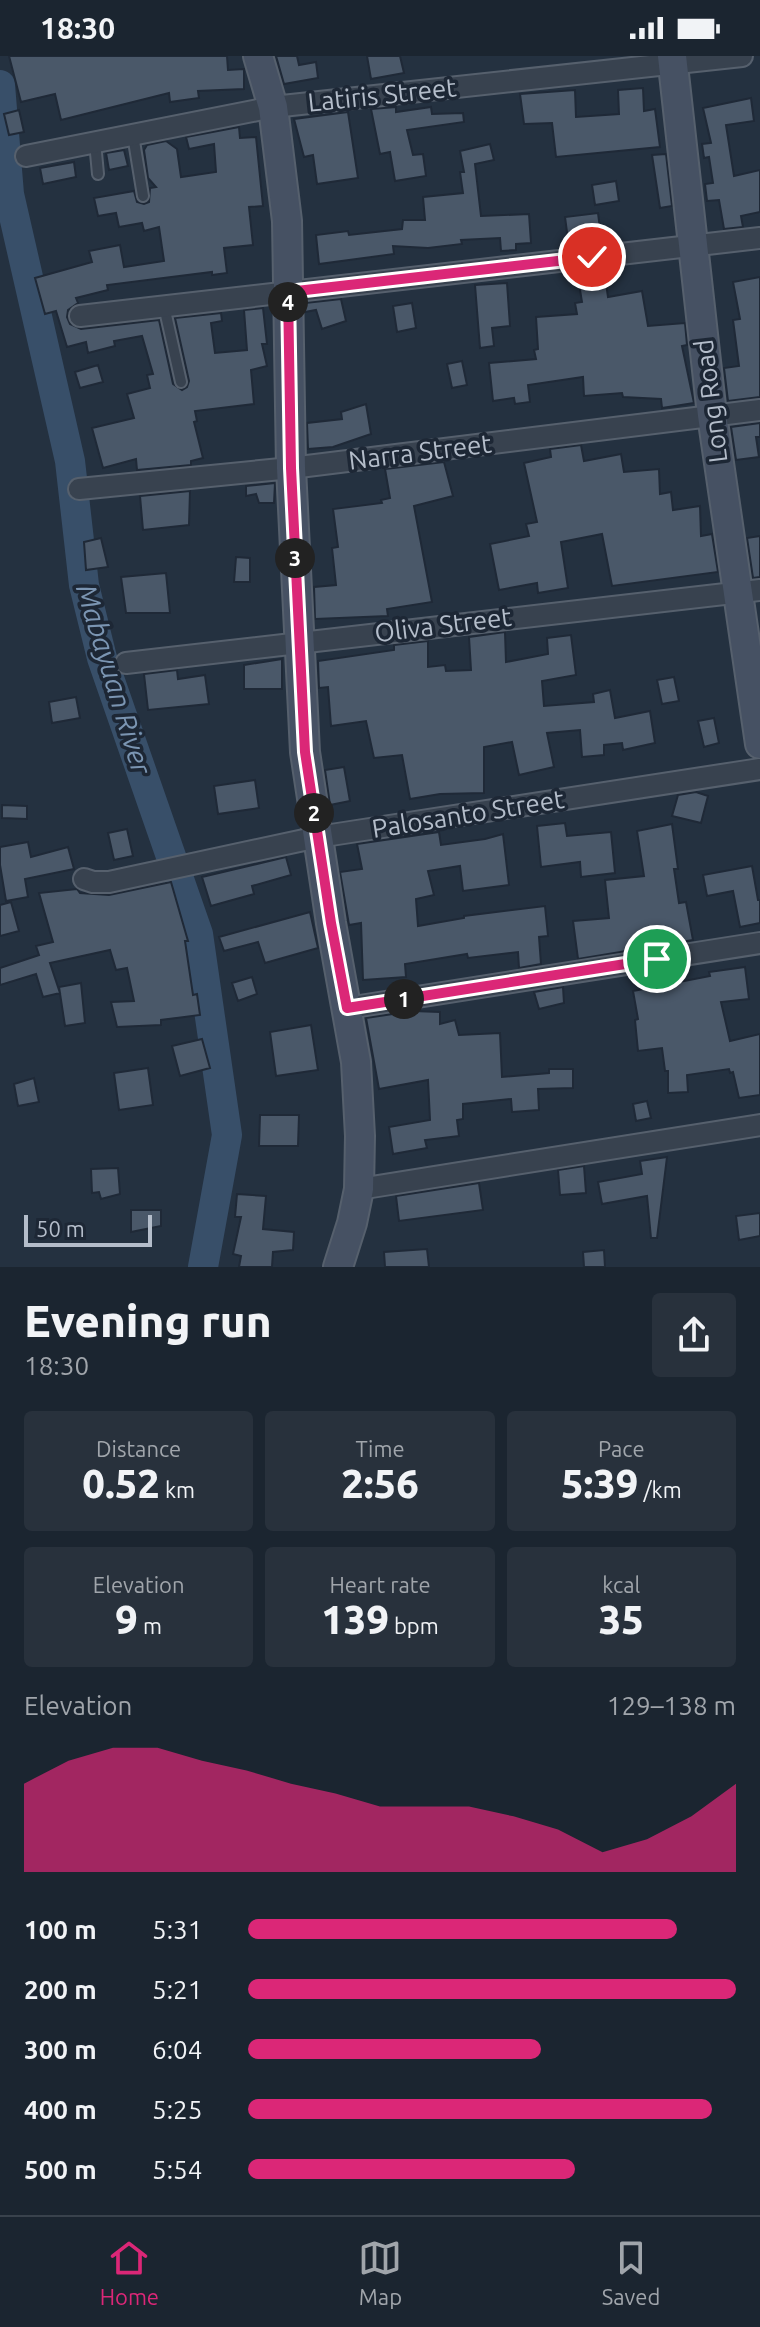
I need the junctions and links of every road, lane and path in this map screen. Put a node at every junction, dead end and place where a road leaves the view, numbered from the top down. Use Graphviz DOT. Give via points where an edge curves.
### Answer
graph roads {
  1 [pos="258,56"];
  2 [pos="742,56"];
  3 [pos="672,60"];
  4 [pos="273,107"];
  5 [pos="133,135"];
  6 [pos="95,142"];
  7 [pos="26,156"];
  8 [pos="98,174"];
  9 [pos="143,196"];
  10 [pos="760,238"];
  11 [pos="693,246"];
  12 [pos="288,292"];
  13 [pos="164,304"];
  14 [pos="80,316"];
  15 [pos="181,382"];
  16 [pos="760,410"];
  17 [pos="712,415"];
  18 [pos="291,468"];
  19 [pos="79,489"];
  20 [pos="748,591"];
  21 [pos="298,643"];
  22 [pos="126,663"];
  23 [pos="760,744"];
  24 [pos="760,769"];
  25 [pos="318,837"];
  26 [pos="84,879"];
  27 [pos="760,943"];
  28 [pos="347,1008"];
  29 [pos="760,1125"];
  30 [pos="359,1189"];
  31 [pos="338,1267"];
  1 -- 4 [label="street"];
  2 -- 3 [label="street, Latiris Street"];
  3 -- 4 [label="street, Latiris Street"];
  3 -- 11 [label="street, Long Road"];
  4 -- 5 [label="street, Latiris Street"];
  4 -- 12 [label="street" via="287,221"];
  5 -- 6 [label="street, Latiris Street"];
  5 -- 9 [label="lane"];
  6 -- 7 [label="street, Latiris Street"];
  6 -- 8 [label="lane"];
  10 -- 11 [label="street"];
  11 -- 12 [label="street"];
  11 -- 17 [label="street, Long Road"];
  12 -- 13 [label="street"];
  12 -- 18 [label="street"];
  13 -- 14 [label="street"];
  13 -- 15 [label="lane"];
  16 -- 17 [label="street, Narra Street"];
  17 -- 18 [label="street, Narra Street"];
  17 -- 20 [label="street, Long Road"];
  18 -- 19 [label="street, Narra Street"];
  18 -- 21 [label="street"];
  20 -- 21 [label="street, Oliva Street"];
  20 -- 23 [label="street, Long Road"];
  21 -- 22 [label="street, Oliva Street"];
  21 -- 25 [label="street" via="305,752"];
  24 -- 25 [label="street, Palosanto Street"];
  25 -- 26 [label="street, Palosanto Street" via="109,882"];
  25 -- 28 [label="street"];
  27 -- 28 [label="street"];
  28 -- 30 [label="street" via="359,1107"];
  29 -- 30 [label="street"];
  30 -- 31 [label="street"];
}
